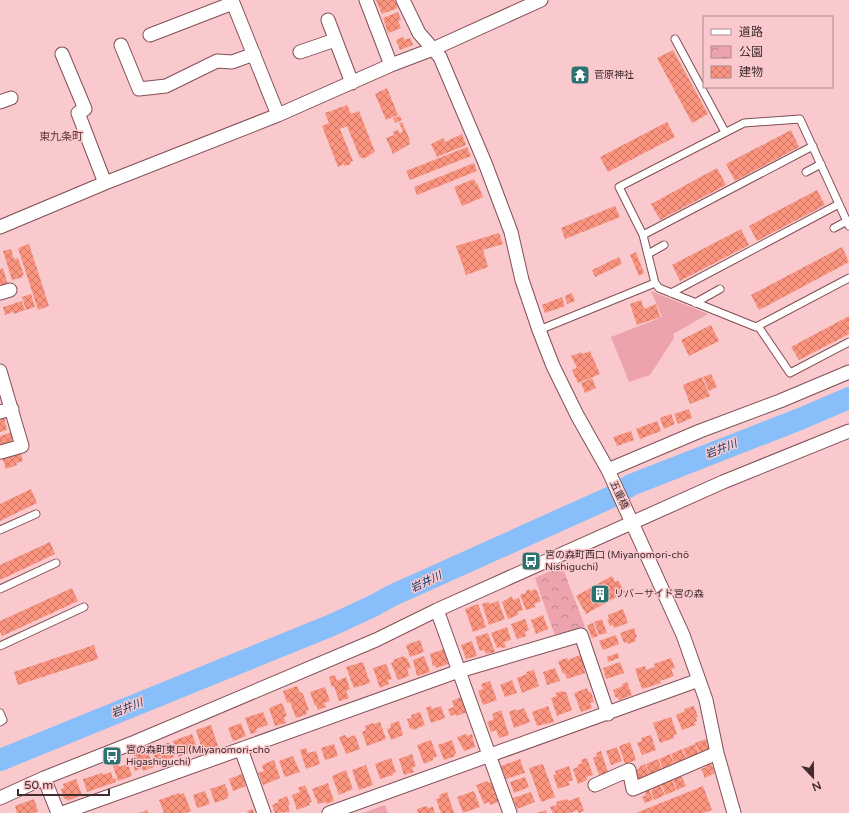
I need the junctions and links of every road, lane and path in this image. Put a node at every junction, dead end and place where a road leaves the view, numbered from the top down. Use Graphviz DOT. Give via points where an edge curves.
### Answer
graph roads {
  1 [pos="366,0"];
  2 [pos="404,0"];
  3 [pos="541,0"];
  4 [pos="328,20"];
  5 [pos="150,35"];
  6 [pos="675,39"];
  7 [pos="335,40"];
  8 [pos="121,45"];
  9 [pos="433,49"];
  10 [pos="300,52"];
  11 [pos="62,54"];
  12 [pos="254,54"];
  13 [pos="391,65"];
  14 [pos="352,82"];
  15 [pos="278,114"];
  16 [pos="725,132"];
  17 [pos="813,146"];
  18 [pos="821,164"];
  19 [pos="806,172"];
  20 [pos="105,183"];
  21 [pos="839,204"];
  22 [pos="848,224"];
  23 [pos="0,226"];
  24 [pos="834,228"];
  25 [pos="643,236"];
  26 [pos="664,245"];
  27 [pos="648,254"];
  28 [pos="849,278"];
  29 [pos="655,283"];
  30 [pos="720,290"];
  31 [pos="671,293"];
  32 [pos="695,302"];
  33 [pos="758,326"];
  34 [pos="539,330"];
  35 [pos="849,342"];
  36 [pos="0,372"];
  37 [pos="849,372"];
  38 [pos="6,411"];
  39 [pos="849,431"];
  40 [pos="1,452"];
  41 [pos="609,473"];
  42 [pos="36,514"];
  43 [pos="630,518"];
  44 [pos="0,530"];
  45 [pos="56,563"];
  46 [pos="0,589"];
  47 [pos="84,607"];
  48 [pos="437,610"];
  49 [pos="0,646"];
  50 [pos="459,671"];
  51 [pos="699,680"];
  52 [pos="0,713"];
  53 [pos="608,714"];
  54 [pos="0,722"];
  55 [pos="241,749"];
  56 [pos="717,753"];
  57 [pos="489,755"];
  58 [pos="44,778"];
  59 [pos="595,785"];
  60 [pos="0,798"];
  61 [pos="58,813"];
  62 [pos="62,813"];
  63 [pos="264,813"];
  64 [pos="329,813"];
  65 [pos="510,813"];
  66 [pos="734,813"];
  1 -- 13 [label="street"];
  2 -- 9 [label="street, 五重橋" via="419,33"];
  3 -- 9 [label="street"];
  4 -- 7 [label="street"];
  5 -- 12 [label="street" via="233,3"];
  6 -- 16 [label="lane"];
  7 -- 10 [label="street"];
  7 -- 14 [label="street"];
  8 -- 12 [label="street" via="139,89 166,86 217,61 232,62"];
  9 -- 13 [label="street"];
  9 -- 34 [label="street, 五重橋" via="440,57 485,163 511,232 522,280"];
  11 -- 20 [label="street" via="85,109 78,113"];
  12 -- 15 [label="street"];
  13 -- 14 [label="street"];
  14 -- 15 [label="street"];
  15 -- 20 [label="street"];
  16 -- 17 [label="lane" via="744,122 800,119"];
  16 -- 25 [label="lane" via="619,187"];
  17 -- 18 [label="lane"];
  17 -- 25 [label="lane"];
  18 -- 19 [label="lane"];
  18 -- 21 [label="lane"];
  20 -- 23 [label="street"];
  21 -- 22 [label="lane"];
  21 -- 31 [label="lane"];
  22 -- 24 [label="lane"];
  25 -- 27 [label="lane"];
  26 -- 27 [label="lane"];
  27 -- 29 [label="lane"];
  28 -- 33 [label="lane"];
  29 -- 31 [label="lane" via="659,288"];
  29 -- 34 [label="lane"];
  30 -- 32 [label="lane"];
  31 -- 32 [label="lane"];
  32 -- 33 [label="lane"];
  33 -- 35 [label="lane" via="790,372"];
  34 -- 41 [label="street, 五重橋" via="553,366"];
  36 -- 38 [label="street"];
  37 -- 41 [label="street" via="700,431"];
  38 -- 40 [label="street" via="22,446"];
  39 -- 43 [label="street"];
  41 -- 43 [label="street, 五重橋"];
  42 -- 44 [label="lane"];
  43 -- 48 [label="street"];
  43 -- 51 [label="street, 五重橋" via="683,635"];
  45 -- 46 [label="lane"];
  47 -- 49 [label="lane"];
  48 -- 50 [label="street"];
  48 -- 58 [label="street" via="376,640"];
  50 -- 53 [label="street" via="581,635"];
  50 -- 55 [label="street"];
  50 -- 57 [label="street"];
  51 -- 53 [label="street"];
  51 -- 56 [label="street, 五重橋" via="706,700"];
  52 -- 54 [label="lane" via="3,720"];
  53 -- 57 [label="street"];
  55 -- 62 [label="street"];
  55 -- 63 [label="street"];
  56 -- 59 [label="street" via="633,789 629,770"];
  56 -- 66 [label="street, 五重橋"];
  57 -- 64 [label="street"];
  57 -- 65 [label="street"];
  58 -- 60 [label="street"];
  58 -- 61 [label="street"];
}
